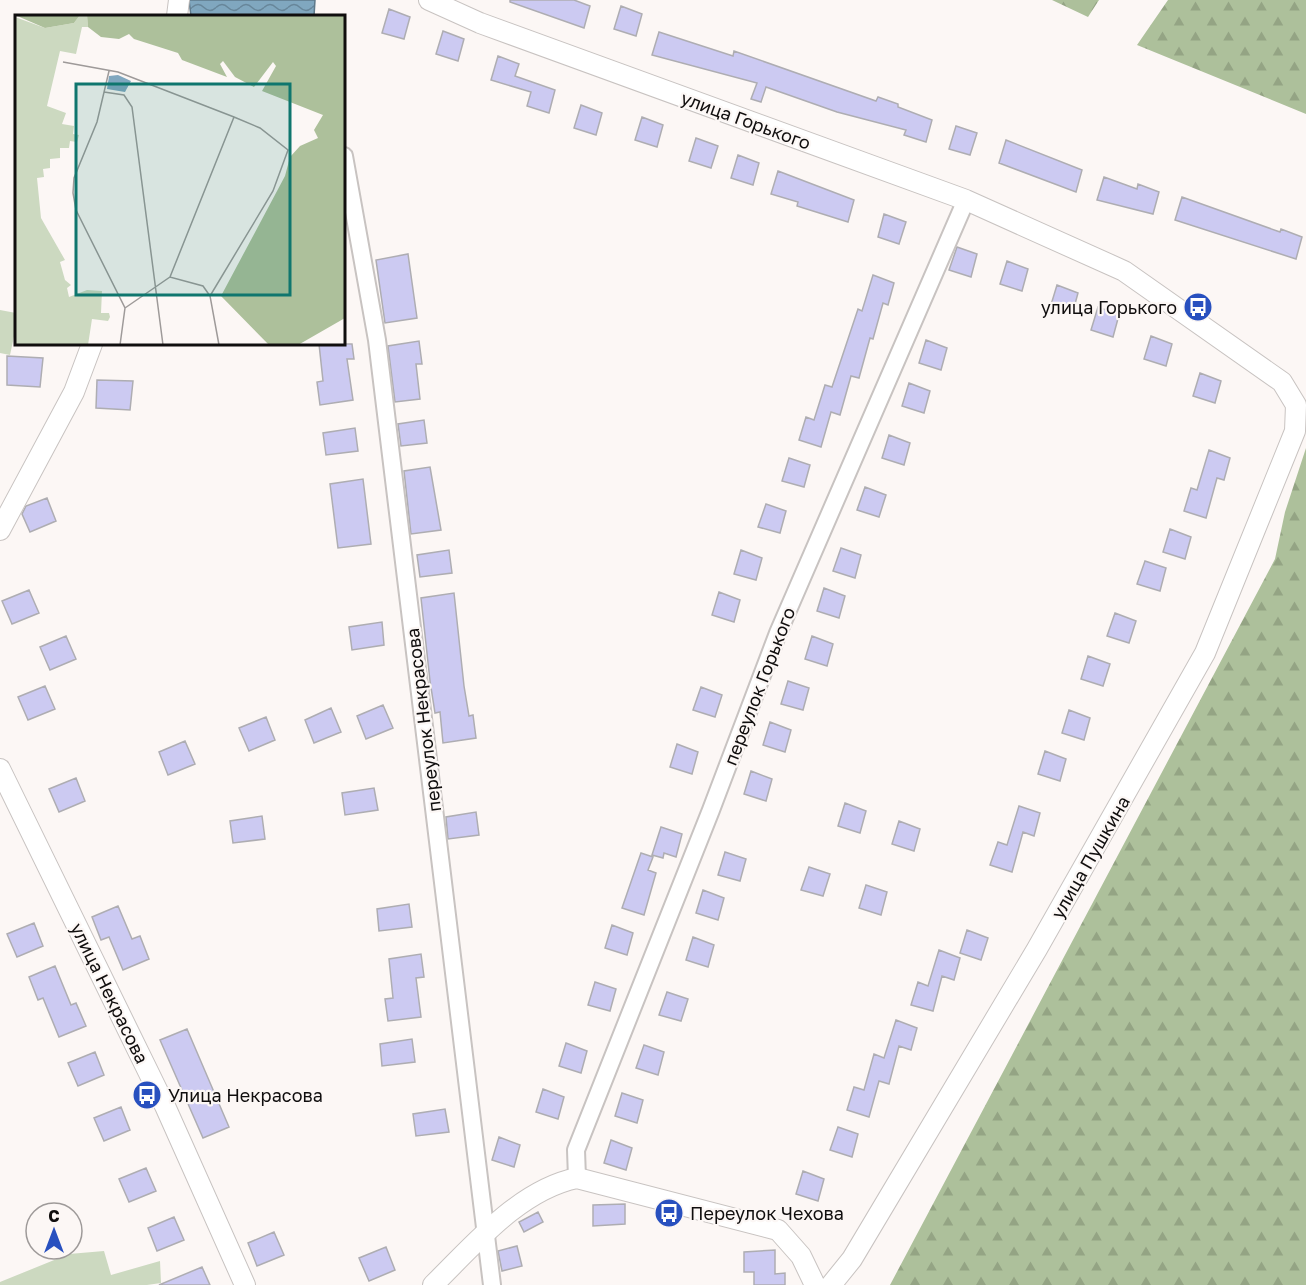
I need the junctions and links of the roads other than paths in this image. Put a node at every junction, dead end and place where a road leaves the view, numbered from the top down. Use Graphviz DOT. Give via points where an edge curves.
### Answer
graph roads {
  1 [pos="179,0"];
  2 [pos="429,0"];
  3 [pos="177,15"];
  4 [pos="345,162"];
  5 [pos="966,200"];
  6 [pos="92,345"];
  7 [pos="1296,405"];
  8 [pos="0,530"];
  9 [pos="0,769"];
  10 [pos="577,1178"];
  11 [pos="485,1234"];
  12 [pos="245,1285"];
  13 [pos="433,1285"];
  14 [pos="492,1285"];
  15 [pos="815,1285"];
  16 [pos="831,1285"];
  1 -- 3 [label="street"];
  2 -- 5 [label="street, улица Горького" via="480,23"];
  4 -- 11 [label="street, переулок Некрасова" via="377,340"];
  5 -- 7 [label="street, улица Горького" via="1124,271 1282,382"];
  5 -- 10 [label="street, переулок Горького" via="778,633 576,1150"];
  6 -- 8 [label="street" via="74,392"];
  7 -- 16 [label="street, улица Пушкина" via="1295,431 1205,653 1038,949 852,1259"];
  9 -- 12 [label="street, улица Некрасова" via="165,1106"];
  10 -- 11 [label="street" via="557,1182"];
  10 -- 15 [label="street" via="778,1230 801,1256"];
  11 -- 13 [label="street"];
  11 -- 14 [label="street, переулок Некрасова"];
}
